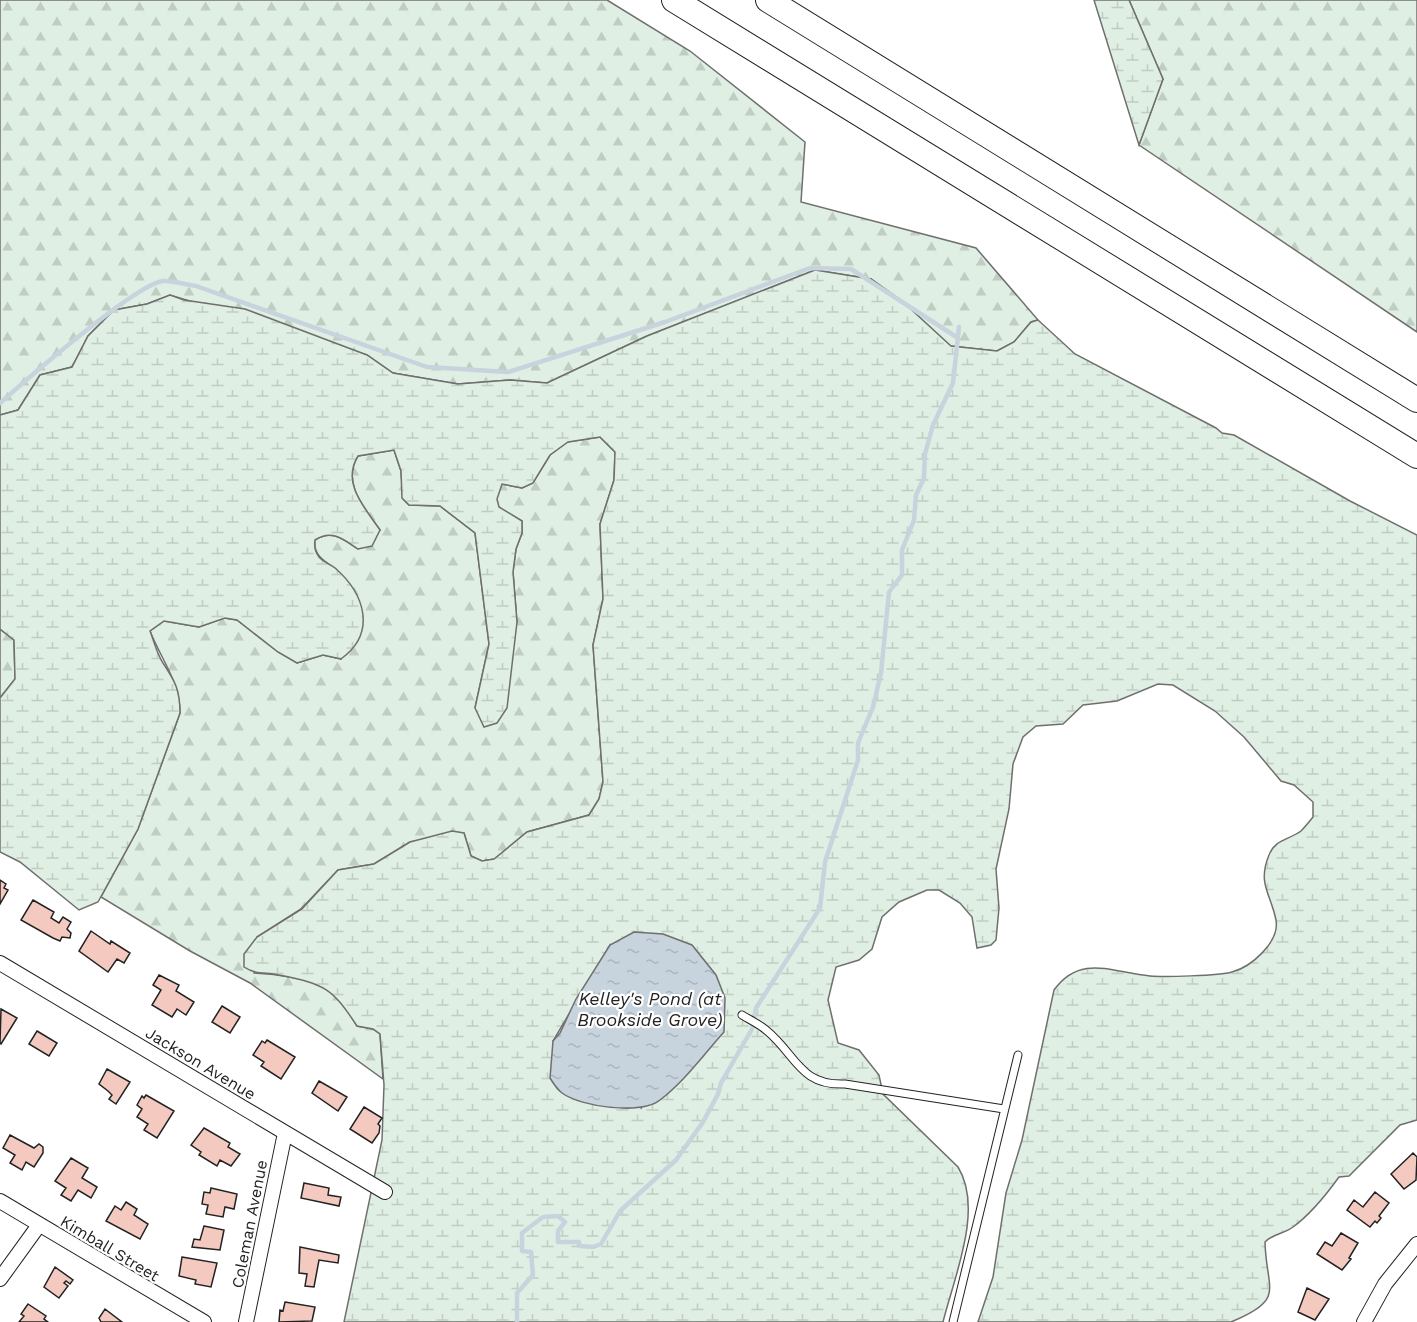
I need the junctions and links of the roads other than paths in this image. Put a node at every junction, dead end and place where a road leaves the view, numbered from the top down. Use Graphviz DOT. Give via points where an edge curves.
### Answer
graph roads {
  1 [pos="674,0"];
  2 [pos="768,0"];
  3 [pos="1417,400"];
  4 [pos="1417,456"];
  5 [pos="0,963"];
  6 [pos="742,1015"];
  7 [pos="1018,1055"];
  8 [pos="1004,1108"];
  9 [pos="285,1133"];
  10 [pos="385,1192"];
  11 [pos="0,1201"];
  12 [pos="39,1225"];
  13 [pos="1417,1244"];
  14 [pos="0,1279"];
  15 [pos="204,1322"];
  16 [pos="246,1322"];
  17 [pos="953,1322"];
  18 [pos="1364,1322"];
  1 -- 4 [label="highway"];
  2 -- 3 [label="highway"];
  5 -- 9 [label="street, Jackson Avenue"];
  6 -- 8 [label="lane" via="768,1031 814,1080 827,1085 845,1084"];
  7 -- 8 [label="lane"];
  8 -- 17 [label="lane"];
  9 -- 10 [label="street, Jackson Avenue"];
  9 -- 16 [label="street, Coleman Avenue"];
  11 -- 12 [label="street, Kimball Street"];
  12 -- 14 [label="street"];
  12 -- 15 [label="street, Kimball Street"];
  13 -- 18 [label="street" via="1386,1284"];
}
